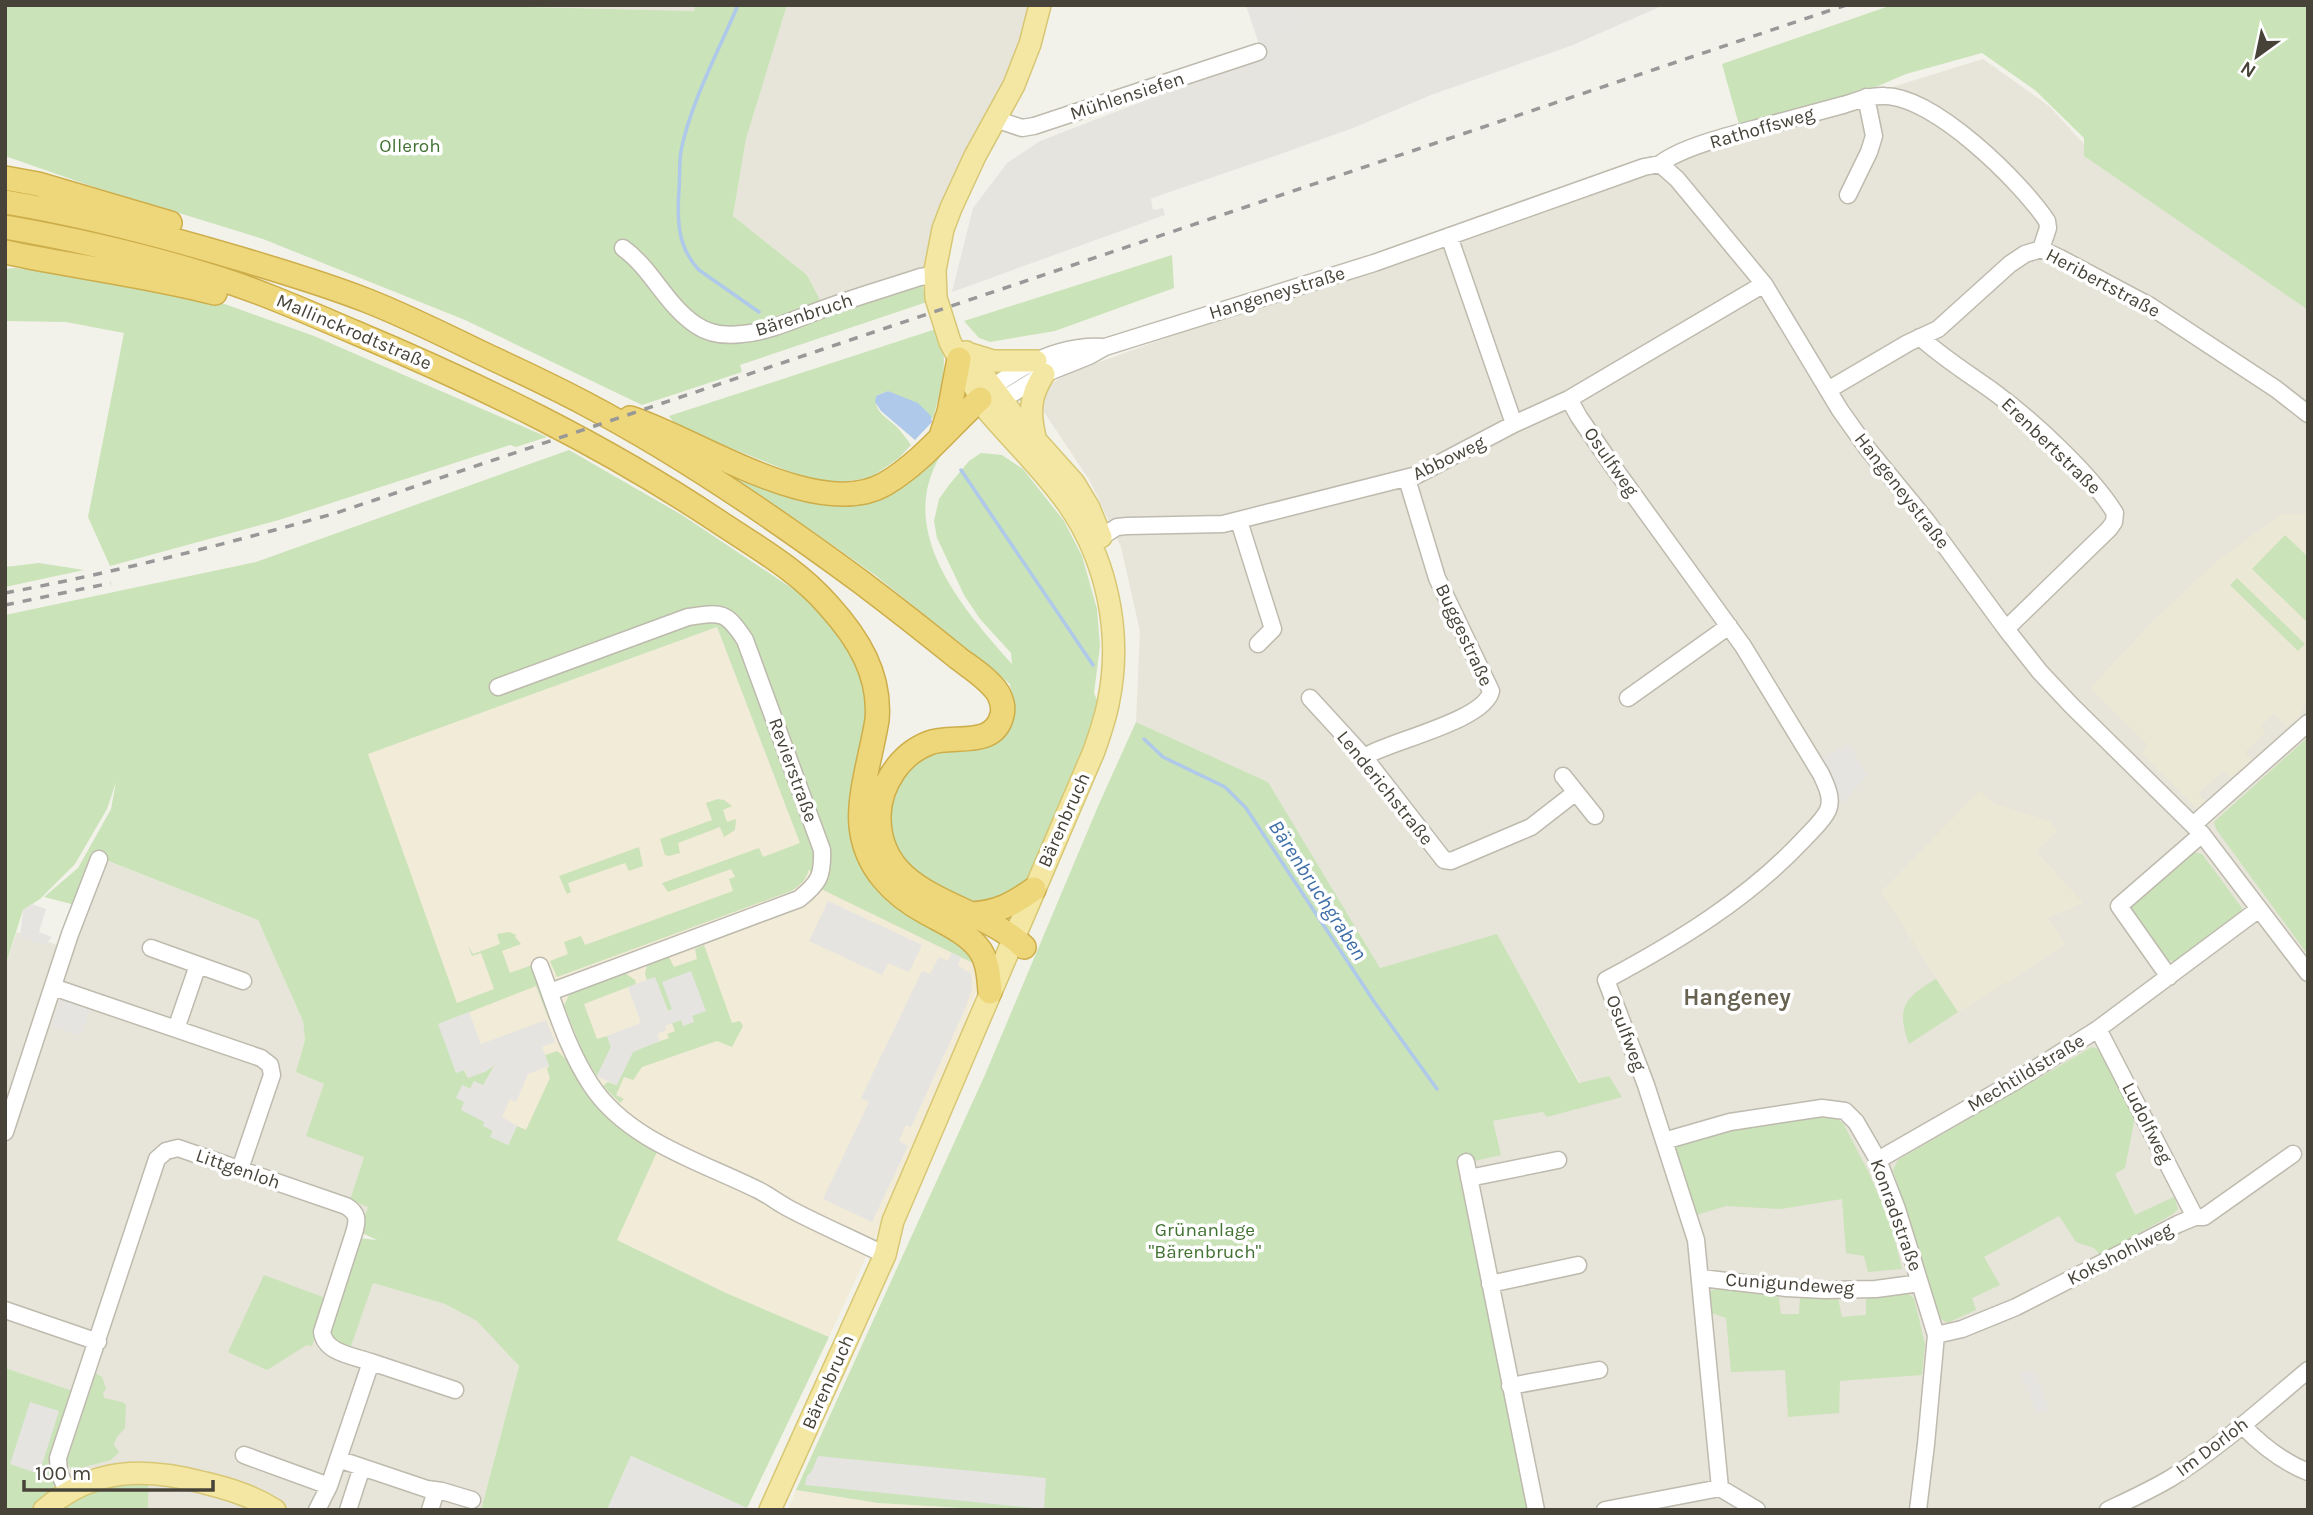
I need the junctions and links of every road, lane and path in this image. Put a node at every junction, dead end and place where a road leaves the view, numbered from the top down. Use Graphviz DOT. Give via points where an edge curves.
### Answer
graph roads {
  1 [pos="1040,5"];
  2 [pos="1258,52"];
  3 [pos="1866,97"];
  4 [pos="995,119"];
  5 [pos="1660,164"];
  6 [pos="5,167"];
  7 [pos="5,177"];
  8 [pos="38,184"];
  9 [pos="1848,195"];
  10 [pos="5,202"];
  11 [pos="5,227"];
  12 [pos="1449,236"];
  13 [pos="623,248"];
  14 [pos="2041,249"];
  15 [pos="5,252"];
  16 [pos="5,258"];
  17 [pos="55,263"];
  18 [pos="295,275"];
  19 [pos="934,275"];
  20 [pos="1764,284"];
  21 [pos="353,331"];
  22 [pos="1920,338"];
  23 [pos="963,356"];
  24 [pos="1040,367"];
  25 [pos="1828,390"];
  26 [pos="992,395"];
  27 [pos="1569,399"];
  28 [pos="583,403"];
  29 [pos="2308,414"];
  30 [pos="1514,424"];
  31 [pos="941,436"];
  32 [pos="1035,437"];
  33 [pos="1407,478"];
  34 [pos="1239,521"];
  35 [pos="1101,537"];
  36 [pos="1729,626"];
  37 [pos="2006,629"];
  38 [pos="1258,644"];
  39 [pos="498,687"];
  40 [pos="1628,698"];
  41 [pos="1309,699"];
  42 [pos="2308,723"];
  43 [pos="1364,757"];
  44 [pos="1563,776"];
  45 [pos="1576,792"];
  46 [pos="1595,816"];
  47 [pos="2198,829"];
  48 [pos="99,859"];
  49 [pos="1034,888"];
  50 [pos="2259,909"];
  51 [pos="970,914"];
  52 [pos="948,924"];
  53 [pos="1015,944"];
  54 [pos="151,948"];
  55 [pos="198,965"];
  56 [pos="540,967"];
  57 [pos="2308,973"];
  58 [pos="2169,976"];
  59 [pos="243,981"];
  60 [pos="53,987"];
  61 [pos="550,992"];
  62 [pos="990,992"];
  63 [pos="176,1029"];
  64 [pos="2098,1029"];
  65 [pos="5,1132"];
  66 [pos="1664,1141"];
  67 [pos="2293,1154"];
  68 [pos="1558,1160"];
  69 [pos="1878,1160"];
  70 [pos="240,1169"];
  71 [pos="2195,1217"];
  72 [pos="885,1255"];
  73 [pos="1578,1265"];
  74 [pos="1701,1278"];
  75 [pos="1920,1283"];
  76 [pos="1490,1284"];
  77 [pos="5,1310"];
  78 [pos="1936,1335"];
  79 [pos="98,1342"];
  80 [pos="371,1362"];
  81 [pos="1599,1370"];
  82 [pos="2308,1370"];
  83 [pos="1510,1385"];
  84 [pos="455,1390"];
  85 [pos="2242,1425"];
  86 [pos="244,1455"];
  87 [pos="338,1459"];
  88 [pos="362,1468"];
  89 [pos="2308,1472"];
  90 [pos="330,1486"];
  91 [pos="1720,1489"];
  92 [pos="436,1491"];
  93 [pos="68,1492"];
  94 [pos="472,1500"];
  95 [pos="44,1510"];
  96 [pos="275,1510"];
  97 [pos="317,1510"];
  98 [pos="348,1510"];
  99 [pos="430,1510"];
  100 [pos="770,1510"];
  101 [pos="1536,1510"];
  102 [pos="1605,1510"];
  103 [pos="1757,1510"];
  104 [pos="1918,1510"];
  105 [pos="2108,1510"];
  1 -- 4 [label="main road, Bärenbruch" via="1022,64"];
  2 -- 4 [label="street, Mühlensiefen" via="1042,124 1022,128"];
  3 -- 5 [label="street, Rathoffsweg" via="1671,155"];
  3 -- 9 [label="street" via="1874,136"];
  3 -- 14 [label="street, Rathoffsweg" via="1888,96 1913,103 1987,153 2047,221"];
  4 -- 19 [label="main road, Bärenbruch" via="951,208"];
  5 -- 12 [label="street, Hangeneystraße"];
  5 -- 20 [label="street, Hangeneystraße"];
  6 -- 8 [label="highway"];
  7 -- 8 [label="highway"];
  8 -- 18 [label="highway" via="209,234"];
  10 -- 18 [label="highway, Mallinckrodtstraße" via="175,239"];
  11 -- 21 [label="highway, Mallinckrodtstraße" via="212,276"];
  12 -- 24 [label="street, Hangeneystraße" via="1088,356"];
  12 -- 30 [label="street"];
  13 -- 19 [label="street, Bärenbruch" via="680,313 698,327 730,335 749,334"];
  14 -- 22 [label="street, Heribertstraße" via="2010,264 1938,329"];
  14 -- 29 [label="street, Heribertstraße" via="2150,306"];
  15 -- 17 [label="highway"];
  16 -- 17 [label="highway"];
  17 -- 21 [label="highway" via="167,280"];
  18 -- 28 [label="highway, Mallinckrodtstraße" via="429,327"];
  19 -- 23 [label="main road, Bärenbruch" via="950,342"];
  20 -- 25 [label="street, Hangeneystraße"];
  20 -- 27 [label="street, Abboweg"];
  21 -- 52 [label="highway, Mallinckrodtstraße" via="528,410 596,447 680,496 795,573 829,606 855,640 874,677 878,705 861,812 864,841 889,887"];
  22 -- 25 [label="street, Heribertstraße"];
  22 -- 37 [label="street, Erenbertstraße" via="2033,424 2115,513 2109,529"];
  23 -- 24 [label="main road"];
  23 -- 26 [label="main road, Bärenbruch"];
  23 -- 31 [label="highway"];
  24 -- 26 [label="street, Hangeneystraße"];
  24 -- 32 [label="main road" via="1031,408"];
  25 -- 37 [label="street, Hangeneystraße"];
  26 -- 31 [label="highway"];
  26 -- 32 [label="main road, Bärenbruch"];
  26 -- 49 [label="main road, Bärenbruch" via="1002,428 1048,478 1081,524 1099,565 1112,619 1113,676 1102,726"];
  27 -- 30 [label="street, Abboweg"];
  27 -- 36 [label="street, Osulfweg"];
  28 -- 31 [label="highway" via="655,426 779,481 831,495 881,486 919,459"];
  28 -- 51 [label="highway" via="638,433 814,547 995,688 1003,709 997,727 980,737 929,743 913,752 891,775 879,814 883,842 899,871 929,894"];
  30 -- 33 [label="street, Abboweg"];
  32 -- 35 [label="main road, Bärenbruch" via="1074,483"];
  33 -- 34 [label="street, Abboweg"];
  33 -- 43 [label="street, Buggestraße" via="1437,578 1491,691 1490,698 1452,721"];
  34 -- 35 [label="street, Abboweg" via="1118,527"];
  34 -- 38 [label="street" via="1273,629"];
  35 -- 53 [label="main road, Bärenbruch" via="1121,606 1125,638 1120,710 1109,748"];
  36 -- 40 [label="street"];
  36 -- 66 [label="street, Osulfweg" via="1821,774 1830,802 1823,818 1787,857 1747,890 1664,949 1606,980"];
  37 -- 47 [label="street, Hangeneystraße" via="2071,705"];
  39 -- 61 [label="street, Revierstraße" via="688,617 711,614 732,620 745,640 822,850 823,869 816,886 799,899"];
  41 -- 43 [label="street, Lenderichstraße"];
  42 -- 47 [label="street"];
  43 -- 45 [label="street, Lenderichstraße" via="1444,860 1531,827"];
  44 -- 45 [label="street"];
  45 -- 46 [label="street"];
  47 -- 50 [label="street, Hangeneystraße"];
  47 -- 58 [label="street" via="2119,906"];
  48 -- 60 [label="street"];
  49 -- 51 [label="highway" via="1008,906"];
  49 -- 53 [label="main road, Bärenbruch"];
  50 -- 57 [label="street, Hangeneystraße"];
  50 -- 58 [label="street, Mechtildstraße"];
  51 -- 53 [label="highway"];
  52 -- 53 [label="highway"];
  52 -- 62 [label="highway" via="980,950"];
  53 -- 62 [label="main road, Bärenbruch"];
  53 -- 72 [label="main road, Bärenbruch" via="913,1208"];
  54 -- 55 [label="street"];
  55 -- 59 [label="street"];
  55 -- 63 [label="street"];
  56 -- 61 [label="street"];
  58 -- 64 [label="street, Mechtildstraße"];
  60 -- 63 [label="street"];
  60 -- 65 [label="street"];
  61 -- 72 [label="street" via="568,1044 591,1085 621,1118 648,1138"];
  62 -- 72 [label="main road, Bärenbruch" via="893,1221"];
  63 -- 70 [label="street" via="270,1065 272,1075"];
  64 -- 69 [label="street, Mechtildstraße"];
  64 -- 71 [label="street, Ludolfweg"];
  66 -- 69 [label="street, Konradstraße" via="1730,1122 1829,1108 1851,1117"];
  66 -- 74 [label="street, Osulfweg" via="1692,1226"];
  67 -- 71 [label="street, Kokshohlweg" via="2204,1217"];
  68 -- 76 [label="street" via="1467,1170"];
  69 -- 75 [label="street, Konradstraße"];
  70 -- 79 [label="street, Littgenloh" via="177,1148 158,1159"];
  70 -- 80 [label="street, Littgenloh" via="353,1210 357,1224 322,1332 331,1348"];
  71 -- 78 [label="street, Kokshohlweg" via="2016,1307"];
  72 -- 100 [label="main road, Bärenbruch"];
  73 -- 76 [label="street"];
  74 -- 75 [label="street, Cunigundeweg" via="1825,1290"];
  74 -- 91 [label="street, Osulfweg"];
  75 -- 78 [label="street, Konradstraße"];
  76 -- 83 [label="street"];
  77 -- 79 [label="street"];
  78 -- 104 [label="street, Konradstraße"];
  79 -- 93 [label="street, Littgenloh" via="58,1458"];
  80 -- 84 [label="street, Littgenloh"];
  80 -- 87 [label="street"];
  81 -- 83 [label="street"];
  82 -- 85 [label="street, Im Dorloh"];
  83 -- 101 [label="street"];
  85 -- 89 [label="street" via="2291,1465"];
  85 -- 105 [label="street, Im Dorloh" via="2170,1478"];
  86 -- 90 [label="street"];
  87 -- 88 [label="street"];
  87 -- 90 [label="street"];
  88 -- 92 [label="street"];
  88 -- 98 [label="street"];
  90 -- 97 [label="street"];
  91 -- 102 [label="street"];
  91 -- 103 [label="street"];
  92 -- 94 [label="street"];
  92 -- 99 [label="street"];
  93 -- 95 [label="main road"];
  93 -- 96 [label="main road" via="115,1475 149,1472 246,1495"];
}
